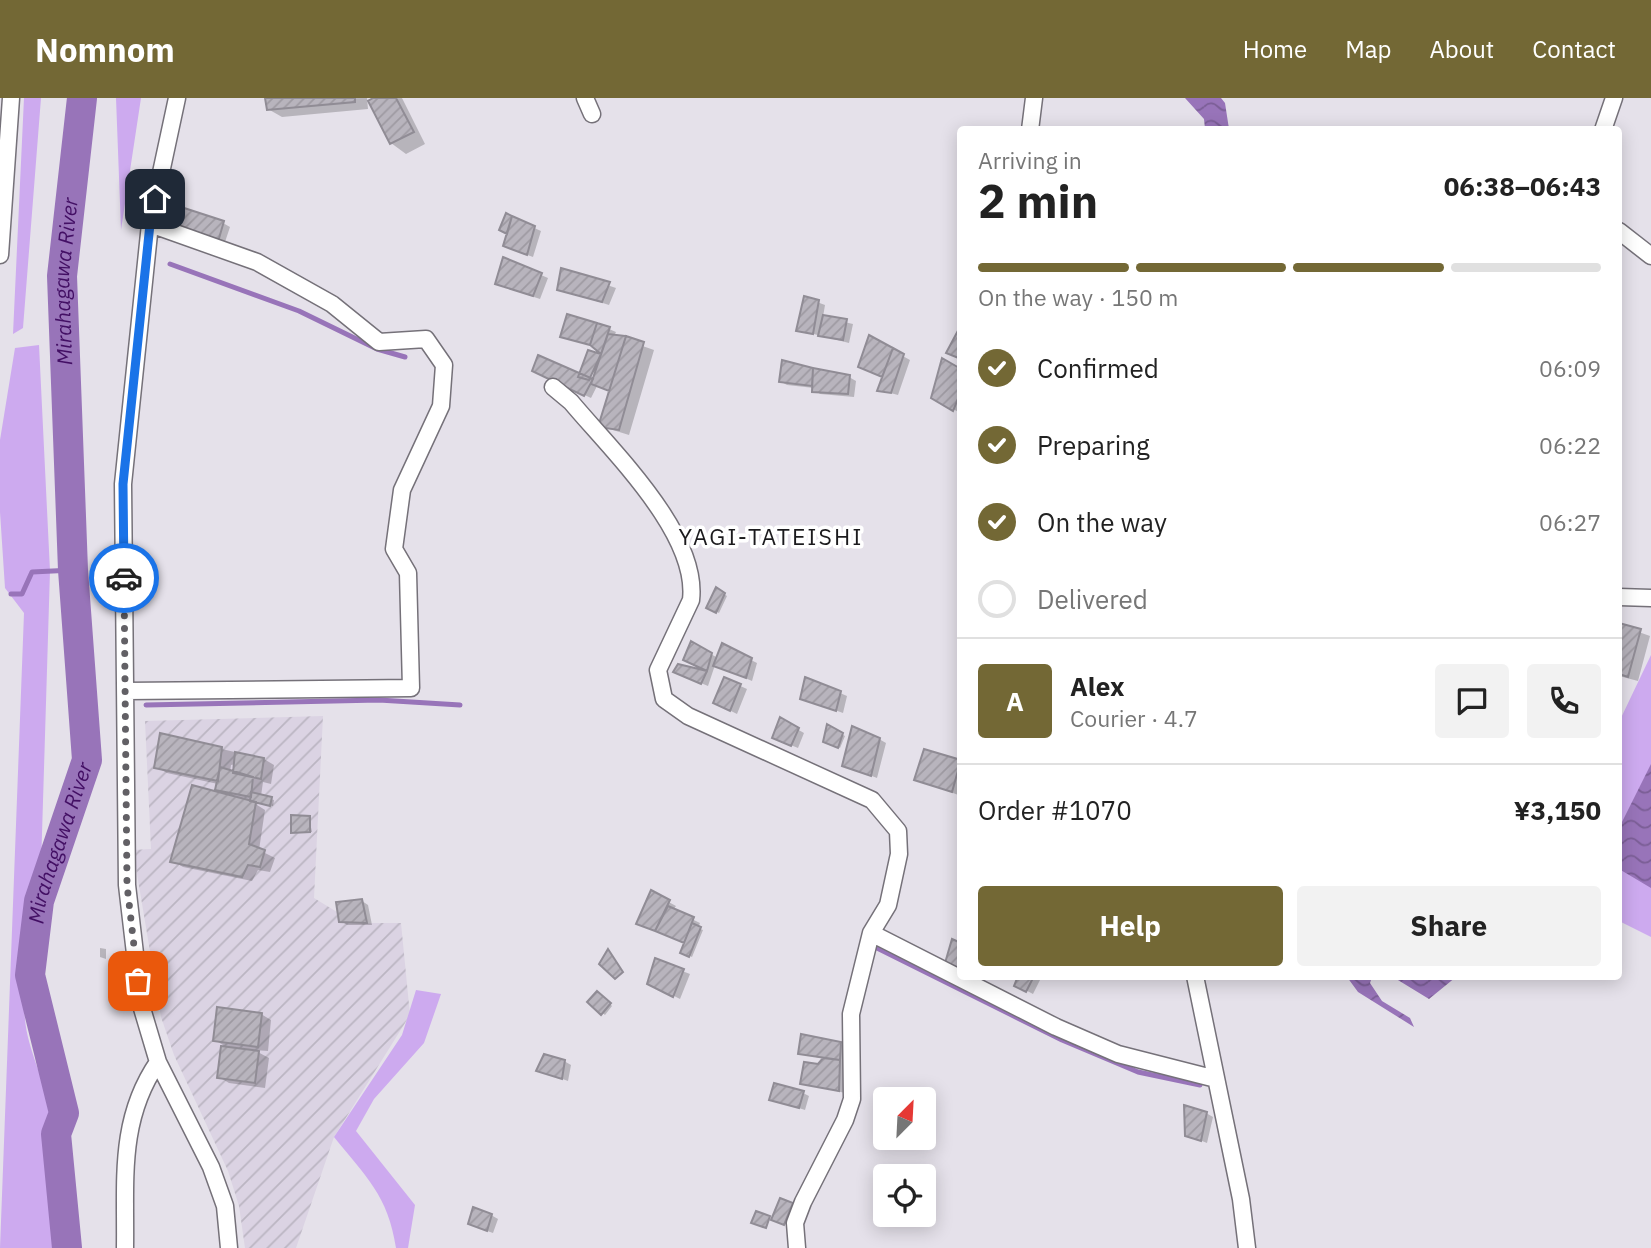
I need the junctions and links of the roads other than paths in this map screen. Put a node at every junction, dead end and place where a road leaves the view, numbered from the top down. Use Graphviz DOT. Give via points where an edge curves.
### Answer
graph roads {
  1 [pos="11,98"];
  2 [pos="177,98"];
  3 [pos="585,98"];
  4 [pos="1034,98"];
  5 [pos="1615,98"];
  6 [pos="592,114"];
  7 [pos="1030,126"];
  8 [pos="1604,126"];
  9 [pos="150,224"];
  10 [pos="1622,233"];
  11 [pos="0,256"];
  12 [pos="1651,256"];
  13 [pos="553,387"];
  14 [pos="1622,597"];
  15 [pos="1651,598"];
  16 [pos="126,691"];
  17 [pos="871,933"];
  18 [pos="957,977"];
  19 [pos="964,980"];
  20 [pos="1196,980"];
  21 [pos="158,1062"];
  22 [pos="1216,1079"];
  23 [pos="125,1248"];
  24 [pos="229,1248"];
  25 [pos="797,1248"];
  26 [pos="1247,1248"];
  1 -- 11 [label="street"];
  2 -- 9 [label="street"];
  3 -- 6 [label="street"];
  4 -- 7 [label="street"];
  5 -- 8 [label="street"];
  9 -- 16 [label="street" via="123,484"];
  9 -- 16 [label="street" via="257,262 332,304 379,342 426,338 444,365 442,406 402,489 394,549 408,573 411,688"];
  10 -- 12 [label="street"];
  13 -- 17 [label="street" via="571,402 661,510 684,549 691,600 658,670 664,699 688,716 872,800 898,831 899,854 888,905"];
  14 -- 15 [label="street"];
  16 -- 21 [label="street" via="127,885 141,1005"];
  17 -- 18 [label="street"];
  17 -- 25 [label="street" via="851,1014 852,1099 795,1223"];
  19 -- 22 [label="street" via="1118,1054"];
  20 -- 22 [label="street"];
  21 -- 23 [label="street" via="143,1085 126,1139"];
  21 -- 24 [label="street" via="211,1167 225,1206"];
  22 -- 26 [label="street"];
}
